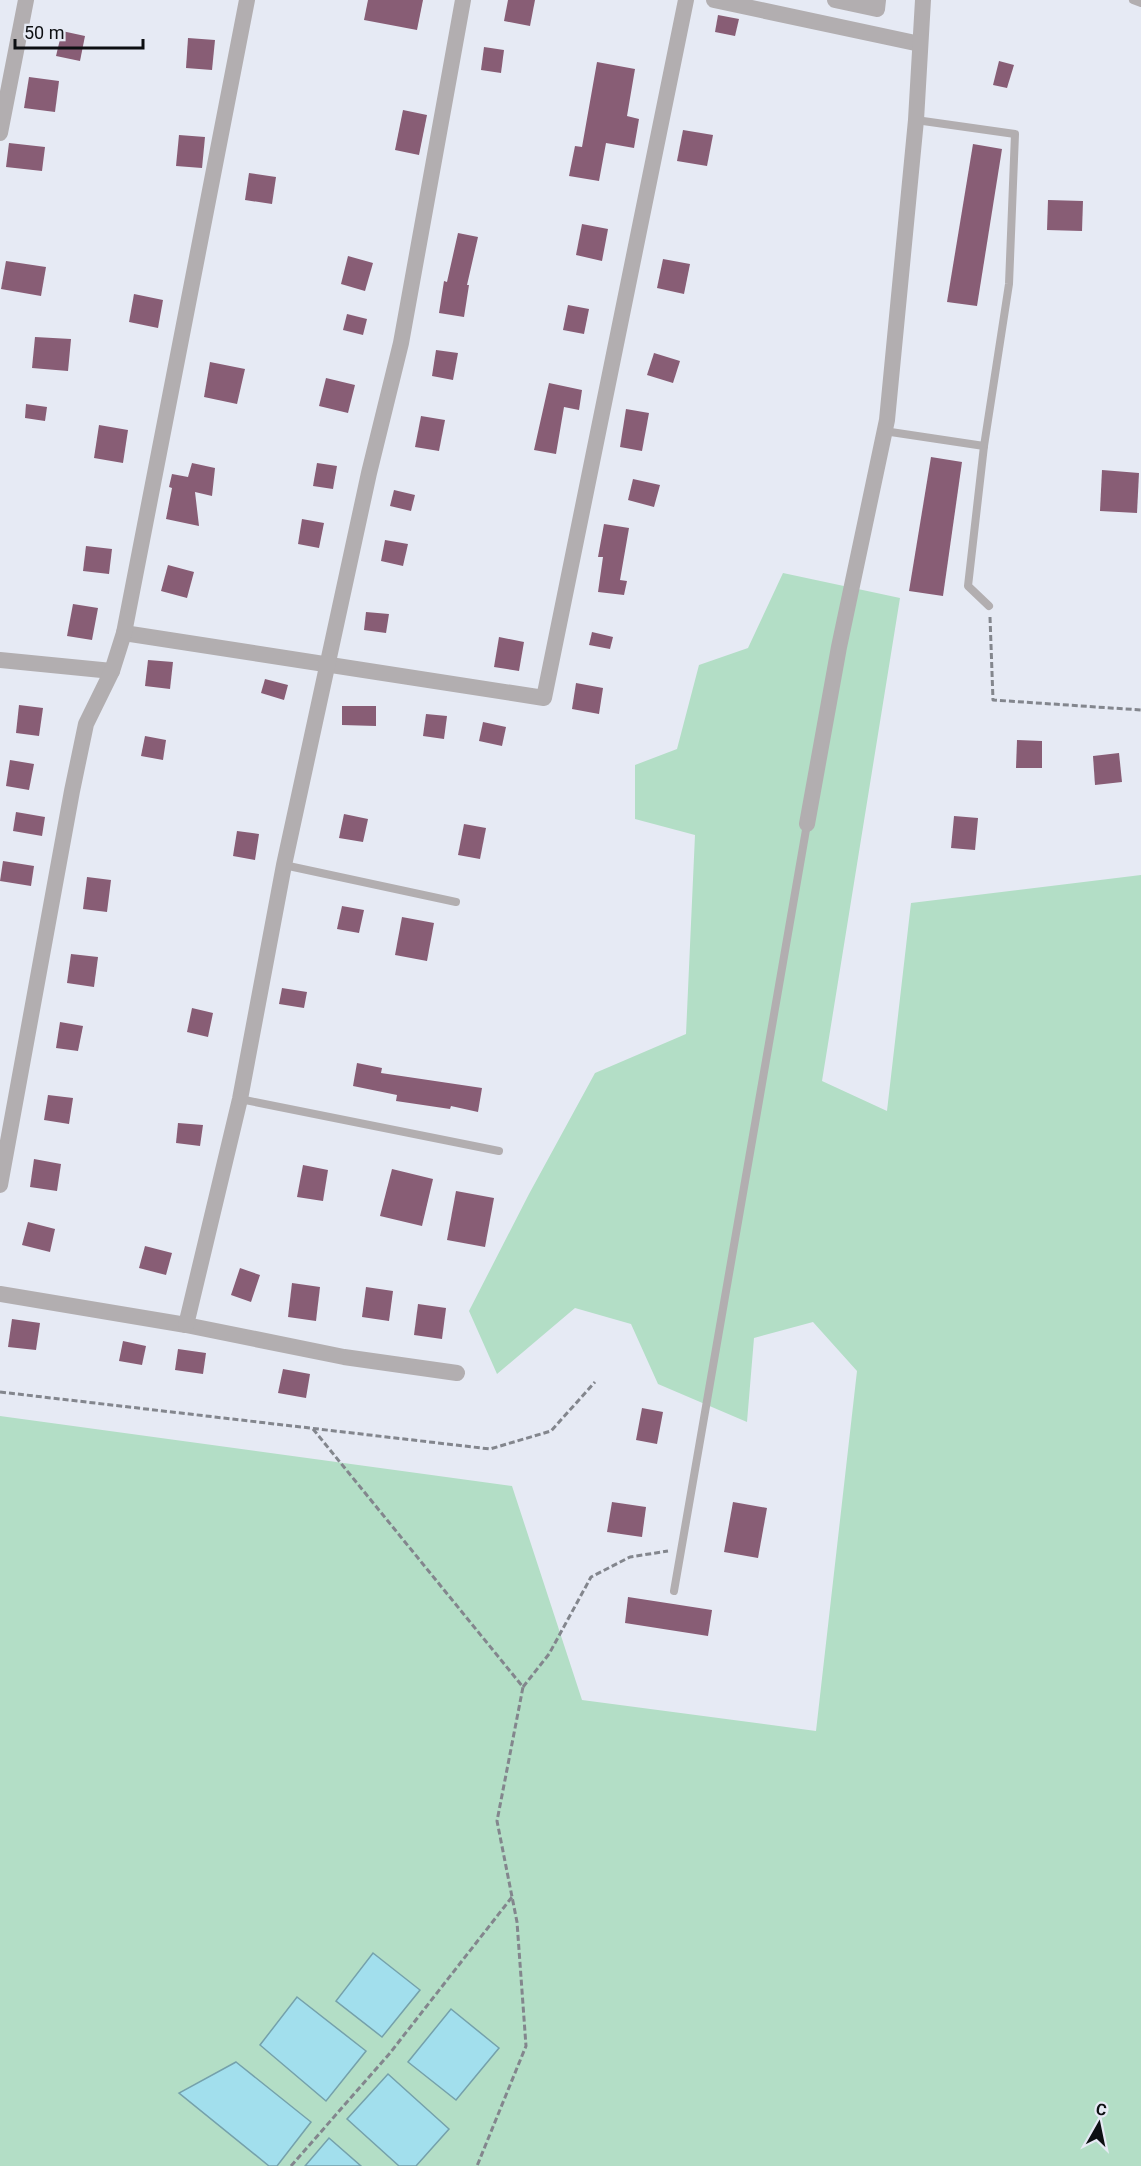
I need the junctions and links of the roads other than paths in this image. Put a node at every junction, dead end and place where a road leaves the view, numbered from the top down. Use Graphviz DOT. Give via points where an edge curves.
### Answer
graph roads {
  1 [pos="26,0"];
  2 [pos="247,0"];
  3 [pos="463,0"];
  4 [pos="686,0"];
  5 [pos="714,0"];
  6 [pos="835,0"];
  7 [pos="878,0"];
  8 [pos="923,0"];
  9 [pos="1134,0"];
  10 [pos="1141,3"];
  11 [pos="920,44"];
  12 [pos="916,120"];
  13 [pos="0,133"];
  14 [pos="885,431"];
  15 [pos="984,446"];
  16 [pos="989,606"];
  17 [pos="124,633"];
  18 [pos="0,660"];
  19 [pos="327,665"];
  20 [pos="112,671"];
  21 [pos="807,824"];
  22 [pos="284,865"];
  23 [pos="456,902"];
  24 [pos="240,1099"];
  25 [pos="499,1151"];
  26 [pos="0,1185"];
  27 [pos="0,1294"];
  28 [pos="186,1325"];
  29 [pos="457,1373"];
  30 [pos="674,1591"];
  1 -- 13 [label="street"];
  2 -- 17 [label="street"];
  3 -- 19 [label="street" via="401,343"];
  4 -- 19 [label="street" via="544,698"];
  5 -- 11 [label="street"];
  6 -- 7 [label="street" via="877,9"];
  8 -- 11 [label="street"];
  9 -- 10 [label="lane"];
  11 -- 12 [label="street"];
  12 -- 14 [label="street"];
  12 -- 15 [label="lane" via="1015,135 1010,284"];
  14 -- 15 [label="lane"];
  14 -- 21 [label="street" via="839,647"];
  15 -- 16 [label="lane" via="968,586"];
  17 -- 19 [label="street"];
  17 -- 20 [label="street"];
  18 -- 20 [label="street"];
  19 -- 22 [label="street"];
  20 -- 26 [label="street" via="86,724"];
  21 -- 30 [label="lane"];
  22 -- 23 [label="lane"];
  22 -- 24 [label="street"];
  24 -- 25 [label="lane"];
  24 -- 28 [label="street"];
  27 -- 28 [label="street"];
  28 -- 29 [label="street" via="344,1357"];
}
